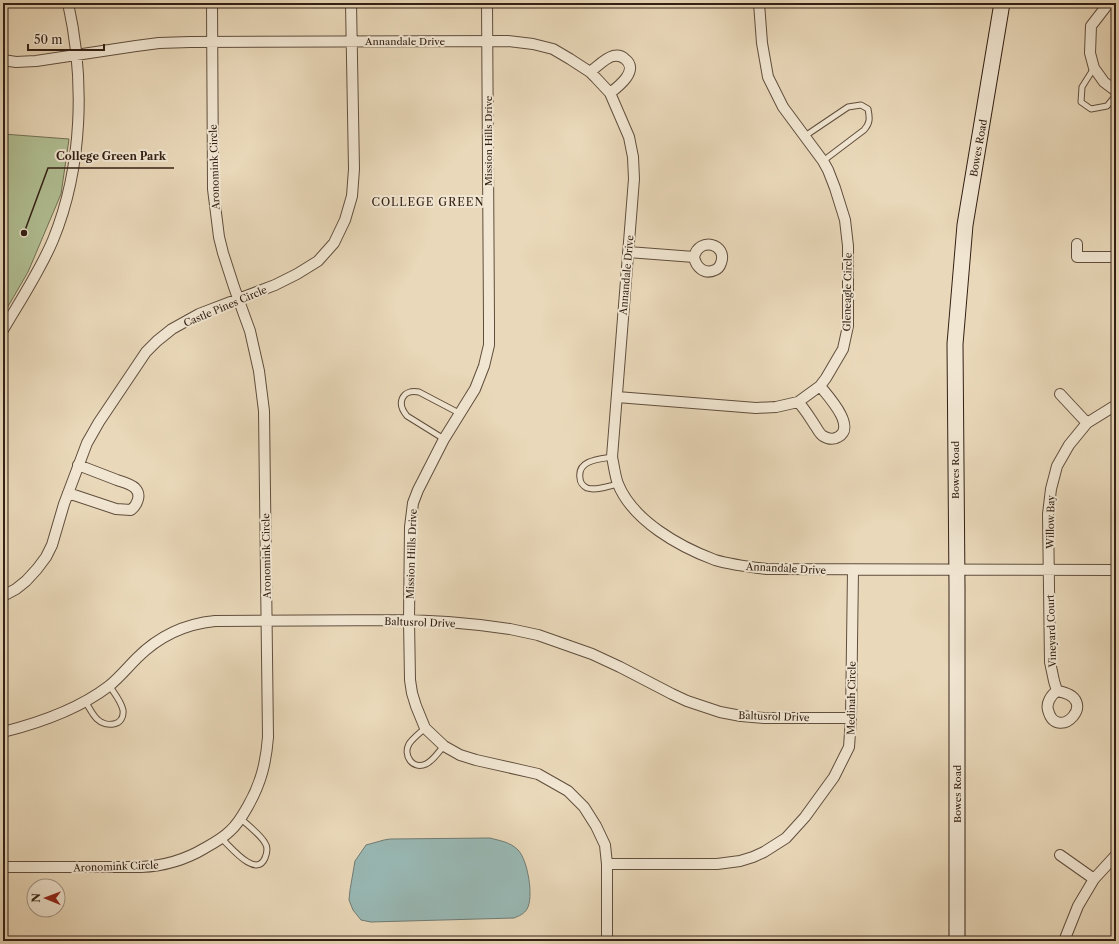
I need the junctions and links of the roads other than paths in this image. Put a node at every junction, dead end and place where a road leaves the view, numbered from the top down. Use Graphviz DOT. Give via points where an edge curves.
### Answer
graph roads {
  1 [pos="68,3"];
  2 [pos="212,3"];
  3 [pos="351,3"];
  4 [pos="487,3"];
  5 [pos="759,3"];
  6 [pos="1002,3"];
  7 [pos="1108,4"];
  8 [pos="487,41"];
  9 [pos="212,42"];
  10 [pos="352,42"];
  11 [pos="76,55"];
  12 [pos="3,60"];
  13 [pos="1094,68"];
  14 [pos="590,72"];
  15 [pos="1116,91"];
  16 [pos="610,93"];
  17 [pos="1116,95"];
  18 [pos="805,136"];
  19 [pos="824,161"];
  20 [pos="1077,244"];
  21 [pos="628,252"];
  22 [pos="694,257"];
  23 [pos="1116,257"];
  24 [pos="238,299"];
  25 [pos="3,330"];
  26 [pos="820,386"];
  27 [pos="1060,394"];
  28 [pos="617,397"];
  29 [pos="798,402"];
  30 [pos="1116,405"];
  31 [pos="459,413"];
  32 [pos="1087,423"];
  33 [pos="444,439"];
  34 [pos="612,457"];
  35 [pos="78,465"];
  36 [pos="618,484"];
  37 [pos="68,493"];
  38 [pos="956,569"];
  39 [pos="853,570"];
  40 [pos="1050,570"];
  41 [pos="1116,570"];
  42 [pos="3,596"];
  43 [pos="409,620"];
  44 [pos="266,621"];
  45 [pos="109,685"];
  46 [pos="1057,691"];
  47 [pos="85,701"];
  48 [pos="851,718"];
  49 [pos="425,728"];
  50 [pos="3,732"];
  51 [pos="444,746"];
  52 [pos="241,819"];
  53 [pos="222,839"];
  54 [pos="1060,855"];
  55 [pos="1116,855"];
  56 [pos="607,864"];
  57 [pos="3,867"];
  58 [pos="1094,879"];
  59 [pos="607,941"];
  60 [pos="957,941"];
  61 [pos="1064,941"];
  1 -- 11 [label="street"];
  2 -- 9 [label="street, Aronomink Circle"];
  3 -- 10 [label="street, Castle Pines Circle"];
  4 -- 8 [label="street, Mission Hills Drive"];
  5 -- 18 [label="street, Gleneagle Circle" via="768,77 783,107"];
  6 -- 38 [label="main road, Bowes Road" via="965,225 954,344"];
  7 -- 13 [label="street" via="1091,26 1090,53"];
  8 -- 10 [label="street, Annandale Drive"];
  8 -- 14 [label="street, Annandale Drive" via="520,42 553,49"];
  8 -- 31 [label="street, Mission Hills Drive" via="488,345 484,366 475,388"];
  9 -- 10 [label="street, Annandale Drive"];
  9 -- 11 [label="street, Annandale Drive" via="159,43"];
  9 -- 24 [label="street, Aronomink Circle" via="216,215 222,248"];
  10 -- 24 [label="street, Castle Pines Circle" via="354,169 352,196 345,220 334,242 318,261 275,285"];
  11 -- 12 [label="street, Annandale Drive" via="36,61"];
  11 -- 25 [label="street" via="79,105 77,138 73,171 62,216 39,269"];
  13 -- 15 [label="street" via="1104,82"];
  13 -- 17 [label="lane" via="1082,86 1081,102 1091,109 1107,106"];
  14 -- 16 [label="street, Annandale Drive"];
  14 -- 16 [label="street" via="611,57 620,56 627,60 629,74"];
  16 -- 21 [label="street, Annandale Drive" via="629,137 633,157 634,179"];
  18 -- 19 [label="street, Gleneagle Circle"];
  18 -- 19 [label="lane" via="848,107 861,105 868,109 869,124 864,130"];
  19 -- 26 [label="street, Gleneagle Circle" via="835,188 848,246 848,326 844,349"];
  20 -- 23 [label="street" via="1077,257"];
  21 -- 22 [label="street"];
  21 -- 28 [label="street, Annandale Drive"];
  24 -- 35 [label="street, Castle Pines Circle" via="198,314 172,328 146,352 99,422"];
  24 -- 44 [label="street, Aronomink Circle" via="250,331 260,371 263,398"];
  26 -- 29 [label="street, Gleneagle Circle"];
  26 -- 29 [label="street" via="844,420 844,429 840,436 829,439 822,435"];
  27 -- 32 [label="street"];
  28 -- 29 [label="street, Gleneagle Circle" via="756,408"];
  28 -- 34 [label="street, Annandale Drive"];
  30 -- 32 [label="street, Willow Bay"];
  31 -- 33 [label="street, Mission Hills Drive"];
  31 -- 33 [label="lane" via="420,392 407,392 403,397 402,410 407,416"];
  32 -- 40 [label="street, Willow Bay" via="1069,445 1057,466 1051,488 1048,514"];
  33 -- 43 [label="street, Mission Hills Drive" via="413,503 410,527"];
  34 -- 36 [label="street, Annandale Drive"];
  34 -- 36 [label="lane" via="584,464 580,471 580,481 587,488"];
  35 -- 37 [label="street, Castle Pines Circle"];
  35 -- 37 [label="street" via="135,488 138,498 135,507 131,510 116,509"];
  36 -- 39 [label="street, Annandale Drive" via="631,505 654,528 686,548 716,560 767,569"];
  37 -- 42 [label="street, Castle Pines Circle" via="46,557 26,581"];
  38 -- 39 [label="street, Annandale Drive"];
  38 -- 40 [label="street, Annandale Drive"];
  38 -- 60 [label="main road, Bowes Road"];
  39 -- 48 [label="street, Medinah Circle"];
  40 -- 41 [label="street, Annandale Drive"];
  40 -- 46 [label="street, Vineyard Court" via="1050,662"];
  43 -- 44 [label="street, Baltusrol Drive"];
  43 -- 48 [label="street, Baltusrol Drive" via="480,624 538,635 592,654 672,694 720,712 764,718"];
  43 -- 49 [label="street, Mission Hills Drive" via="410,680 416,706"];
  44 -- 45 [label="street, Baltusrol Drive" via="201,622 168,634 138,656"];
  44 -- 52 [label="street, Aronomink Circle" via="266,755 259,784"];
  45 -- 47 [label="street, Baltusrol Drive"];
  45 -- 47 [label="lane" via="122,708 123,714 116,724 103,724"];
  47 -- 50 [label="street, Baltusrol Drive" via="40,721"];
  48 -- 56 [label="street, Medinah Circle" via="849,747 834,777 786,838 764,852 740,861 717,864"];
  49 -- 51 [label="street, Mission Hills Drive"];
  49 -- 51 [label="lane" via="409,744 407,750 410,761 426,764"];
  51 -- 56 [label="street, Mission Hills Drive" via="476,760 538,774 568,791 584,807 596,826 605,845"];
  52 -- 53 [label="street, Aronomink Circle"];
  52 -- 53 [label="lane" via="265,842 267,852 263,861 259,864 249,864"];
  53 -- 57 [label="street, Aronomink Circle" via="183,859 153,866"];
  54 -- 58 [label="street"];
  55 -- 58 [label="street"];
  56 -- 59 [label="street, Mission Hills Drive"];
  58 -- 61 [label="street" via="1078,906"];
}
